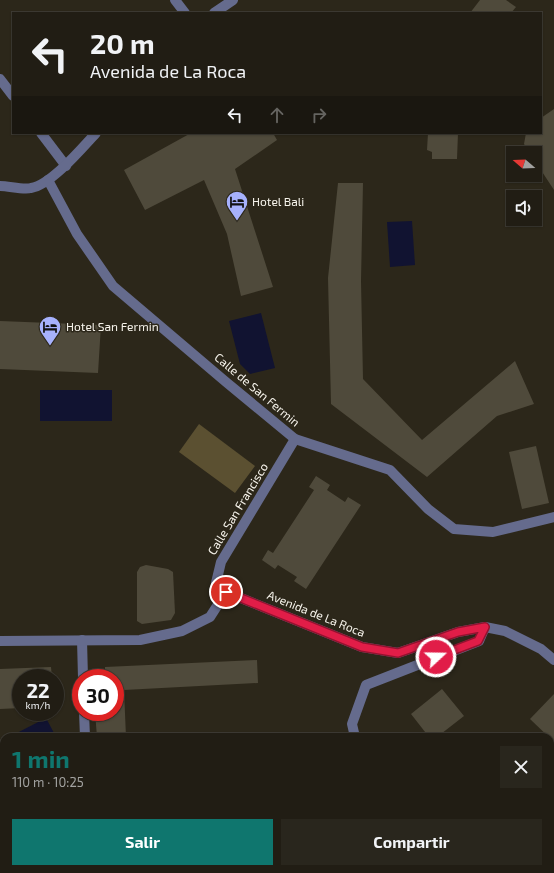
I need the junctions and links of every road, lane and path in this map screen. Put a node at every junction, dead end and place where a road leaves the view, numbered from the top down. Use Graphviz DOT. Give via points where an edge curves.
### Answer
graph roads {
  1 [pos="175,0"];
  2 [pos="233,0"];
  3 [pos="184,12"];
  4 [pos="215,12"];
  5 [pos="0,79"];
  6 [pos="12,95"];
  7 [pos="42,134"];
  8 [pos="95,134"];
  9 [pos="66,166"];
  10 [pos="48,180"];
  11 [pos="0,186"];
  12 [pos="295,439"];
  13 [pos="554,517"];
  14 [pos="226,592"];
  15 [pos="485,627"];
  16 [pos="82,640"];
  17 [pos="0,641"];
  18 [pos="554,660"];
  19 [pos="83,669"];
  20 [pos="84,721"];
  21 [pos="85,733"];
  22 [pos="354,733"];
  1 -- 3 [label="street"];
  2 -- 4 [label="street"];
  5 -- 6 [label="street"];
  7 -- 9 [label="street"];
  8 -- 9 [label="street"];
  9 -- 10 [label="street"];
  10 -- 11 [label="street" via="31,188"];
  10 -- 12 [label="street, Calle de San Fermin" via="77,234 113,286"];
  12 -- 13 [label="street, Calle de San Fermin" via="390,470 428,509 454,529 493,532"];
  12 -- 14 [label="street, Calle San Francisco" via="221,562 216,583"];
  14 -- 15 [label="street, Avenida de La Roca" via="362,647 398,653 458,632"];
  14 -- 16 [label="street" via="210,617 182,631 140,640"];
  15 -- 18 [label="street, Avenida de La Roca" via="505,631 541,649"];
  15 -- 22 [label="street" via="478,641 366,685 352,724"];
  16 -- 17 [label="street"];
  16 -- 19 [label="street"];
  20 -- 21 [label="street"];
}
